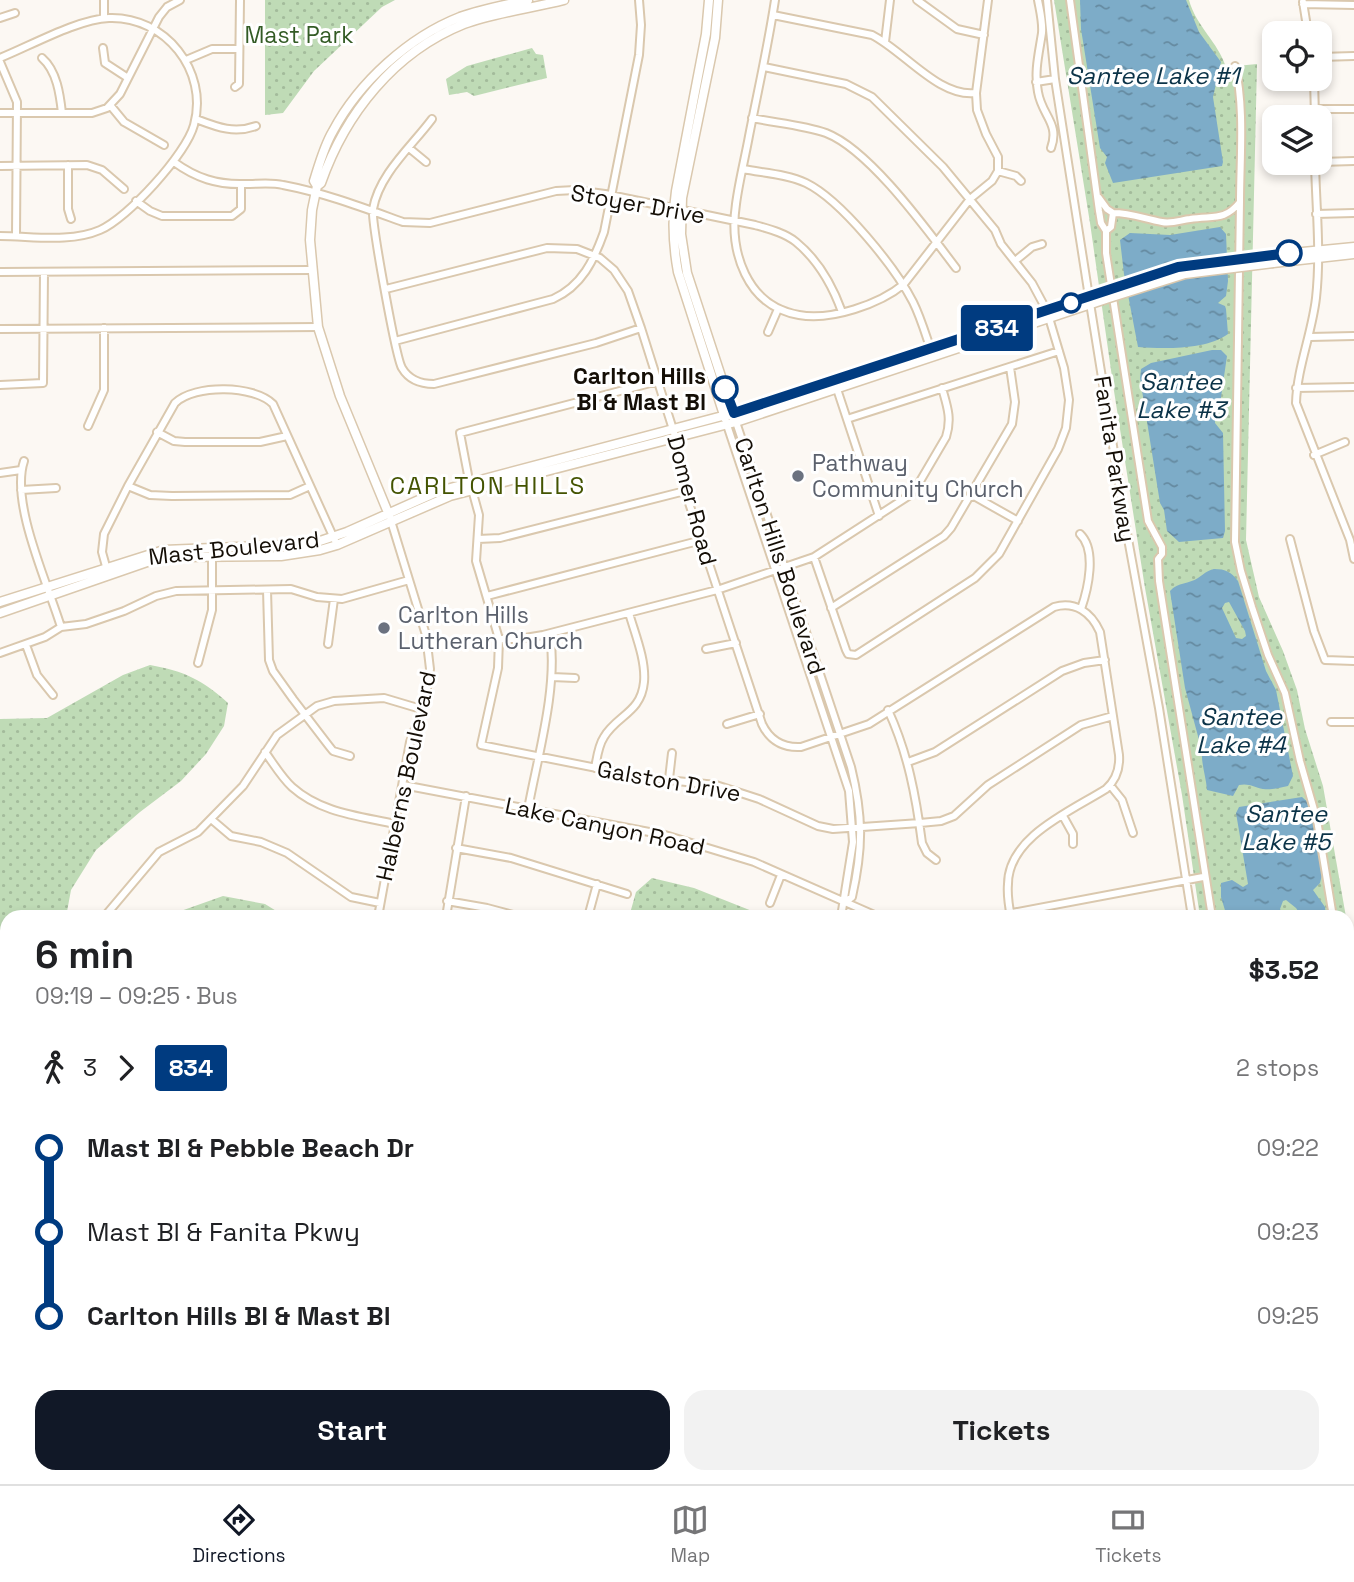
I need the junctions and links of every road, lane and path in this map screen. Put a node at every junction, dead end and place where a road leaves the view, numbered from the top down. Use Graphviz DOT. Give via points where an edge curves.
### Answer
graph roads {
  1 [pos="104,0"];
  2 [pos="180,0"];
  3 [pos="240,0"];
  4 [pos="528,0"];
  5 [pos="564,0"];
  6 [pos="639,0"];
  7 [pos="709,0"];
  8 [pos="718,0"];
  9 [pos="775,0"];
  10 [pos="890,0"];
  11 [pos="916,0"];
  12 [pos="988,0"];
  13 [pos="1038,0"];
  14 [pos="1047,0"];
  15 [pos="1070,0"];
  16 [pos="1303,2"];
  17 [pos="1354,5"];
  18 [pos="16,13"];
  19 [pos="773,15"];
  20 [pos="0,18"];
  21 [pos="104,18"];
  22 [pos="1306,21"];
  23 [pos="152,28"];
  24 [pos="984,35"];
  25 [pos="885,42"];
  26 [pos="103,48"];
  27 [pos="239,49"];
  28 [pos="1354,56"];
  29 [pos="1332,57"];
  30 [pos="42,58"];
  31 [pos="0,60"];
  32 [pos="186,60"];
  33 [pos="1235,66"];
  34 [pos="764,67"];
  35 [pos="128,78"];
  36 [pos="1055,79"];
  37 [pos="1036,82"];
  38 [pos="235,87"];
  39 [pos="976,93"];
  40 [pos="110,105"];
  41 [pos="1354,109"];
  42 [pos="1332,111"];
  43 [pos="0,113"];
  44 [pos="18,114"];
  45 [pos="62,114"];
  46 [pos="196,118"];
  47 [pos="752,118"];
  48 [pos="432,119"];
  49 [pos="257,126"];
  50 [pos="164,145"];
  51 [pos="409,148"];
  52 [pos="1051,148"];
  53 [pos="1354,161"];
  54 [pos="174,162"];
  55 [pos="426,162"];
  56 [pos="1332,162"];
  57 [pos="17,165"];
  58 [pos="68,165"];
  59 [pos="0,166"];
  60 [pos="743,169"];
  61 [pos="998,171"];
  62 [pos="1317,175"];
  63 [pos="1021,181"];
  64 [pos="241,184"];
  65 [pos="124,189"];
  66 [pos="316,189"];
  67 [pos="611,196"];
  68 [pos="1097,196"];
  69 [pos="970,200"];
  70 [pos="136,201"];
  71 [pos="1240,202"];
  72 [pos="678,209"];
  73 [pos="373,210"];
  74 [pos="1113,213"];
  75 [pos="1354,213"];
  76 [pos="1316,214"];
  77 [pos="71,219"];
  78 [pos="734,221"];
  79 [pos="1105,228"];
  80 [pos="0,236"];
  81 [pos="16,236"];
  82 [pos="937,242"];
  83 [pos="1042,244"];
  84 [pos="1354,247"];
  85 [pos="1317,254"];
  86 [pos="1354,254"];
  87 [pos="595,255"];
  88 [pos="1015,261"];
  89 [pos="956,268"];
  90 [pos="312,270"];
  91 [pos="0,272"];
  92 [pos="44,272"];
  93 [pos="904,284"];
  94 [pos="386,289"];
  95 [pos="1090,301"];
  96 [pos="778,309"];
  97 [pos="842,312"];
  98 [pos="1049,315"];
  99 [pos="318,327"];
  100 [pos="104,328"];
  101 [pos="640,328"];
  102 [pos="0,329"];
  103 [pos="45,330"];
  104 [pos="768,332"];
  105 [pos="1354,336"];
  106 [pos="1310,337"];
  107 [pos="395,341"];
  108 [pos="1059,351"];
  109 [pos="932,354"];
  110 [pos="1010,367"];
  111 [pos="658,381"];
  112 [pos="0,385"];
  113 [pos="836,385"];
  114 [pos="1354,387"];
  115 [pos="942,388"];
  116 [pos="1296,388"];
  117 [pos="730,419"];
  118 [pos="846,419"];
  119 [pos="88,426"];
  120 [pos="157,432"];
  121 [pos="675,434"];
  122 [pos="287,436"];
  123 [pos="1345,442"];
  124 [pos="1314,455"];
  125 [pos="24,461"];
  126 [pos="21,470"];
  127 [pos="0,473"];
  128 [pos="128,486"];
  129 [pos="310,486"];
  130 [pos="471,486"];
  131 [pos="56,488"];
  132 [pos="22,490"];
  133 [pos="685,491"];
  134 [pos="972,495"];
  135 [pos="879,516"];
  136 [pos="390,517"];
  137 [pos="1018,521"];
  138 [pos="1080,534"];
  139 [pos="478,538"];
  140 [pos="1290,539"];
  141 [pos="702,540"];
  142 [pos="1352,540"];
  143 [pos="335,541"];
  144 [pos="212,552"];
  145 [pos="814,557"];
  146 [pos="1354,559"];
  147 [pos="780,569"];
  148 [pos="107,571"];
  149 [pos="409,580"];
  150 [pos="212,590"];
  151 [pos="267,590"];
  152 [pos="717,590"];
  153 [pos="50,591"];
  154 [pos="487,596"];
  155 [pos="334,599"];
  156 [pos="0,602"];
  157 [pos="831,608"];
  158 [pos="1081,609"];
  159 [pos="0,613"];
  160 [pos="629,613"];
  161 [pos="61,627"];
  162 [pos="550,634"];
  163 [pos="499,639"];
  164 [pos="736,643"];
  165 [pos="328,644"];
  166 [pos="26,645"];
  167 [pos="706,649"];
  168 [pos="0,653"];
  169 [pos="1105,660"];
  170 [pos="1354,661"];
  171 [pos="198,663"];
  172 [pos="552,677"];
  173 [pos="575,678"];
  174 [pos="53,695"];
  175 [pos="421,709"];
  176 [pos="888,710"];
  177 [pos="305,714"];
  178 [pos="760,714"];
  179 [pos="1113,716"];
  180 [pos="1331,722"];
  181 [pos="1354,722"];
  182 [pos="727,724"];
  183 [pos="840,734"];
  184 [pos="831,737"];
  185 [pos="265,752"];
  186 [pos="672,753"];
  187 [pos="349,756"];
  188 [pos="537,757"];
  189 [pos="908,762"];
  190 [pos="595,768"];
  191 [pos="669,779"];
  192 [pos="403,785"];
  193 [pos="1110,785"];
  194 [pos="466,796"];
  195 [pos="528,809"];
  196 [pos="1063,816"];
  197 [pos="211,819"];
  198 [pos="395,824"];
  199 [pos="920,824"];
  200 [pos="862,827"];
  201 [pos="852,828"];
  202 [pos="1133,833"];
  203 [pos="1073,844"];
  204 [pos="456,848"];
  205 [pos="936,860"];
  206 [pos="781,875"];
  207 [pos="1203,877"];
  208 [pos="1187,881"];
  209 [pos="597,884"];
  210 [pos="627,894"];
  211 [pos="447,901"];
  212 [pos="380,903"];
  213 [pos="770,903"];
  214 [pos="844,903"];
  215 [pos="487,908"];
  216 [pos="110,910"];
  217 [pos="379,910"];
  218 [pos="446,910"];
  219 [pos="495,910"];
  220 [pos="590,910"];
  221 [pos="842,910"];
  222 [pos="862,910"];
  223 [pos="1010,910"];
  224 [pos="1036,910"];
  225 [pos="1191,910"];
  226 [pos="1211,910"];
  227 [pos="1332,910"];
  1 -- 21 [label="street"];
  2 -- 23 [label="street" via="164,10"];
  3 -- 27 [label="street"];
  4 -- 66 [label="main road" via="451,21 389,60 332,131 314,181"];
  5 -- 66 [label="main road" via="468,23 409,56 347,125"];
  6 -- 67 [label="street" via="639,55"];
  7 -- 72 [label="main road, Carlton Hills Boulevard"];
  8 -- 72 [label="main road, Carlton Hills Boulevard" via="715,38"];
  9 -- 19 [label="street"];
  10 -- 25 [label="street"];
  11 -- 24 [label="street" via="957,29"];
  12 -- 24 [label="street"];
  13 -- 37 [label="street" via="1042,27"];
  14 -- 36 [label="street, Fanita Parkway"];
  15 -- 68 [label="street"];
  16 -- 17 [label="street"];
  16 -- 22 [label="street"];
  18 -- 20 [label="street"];
  19 -- 25 [label="street" via="866,33"];
  19 -- 34 [label="street"];
  21 -- 23 [label="street" via="131,20"];
  21 -- 31 [label="street" via="84,22"];
  23 -- 32 [label="street"];
  23 -- 35 [label="street"];
  24 -- 39 [label="street"];
  25 -- 39 [label="street" via="946,88 966,95"];
  26 -- 35 [label="street" via="105,63"];
  27 -- 32 [label="street" via="212,49"];
  27 -- 38 [label="street" via="239,84"];
  28 -- 29 [label="street"];
  30 -- 45 [label="street" via="59,89"];
  31 -- 44 [label="street"];
  32 -- 46 [label="street" via="195,87"];
  33 -- 71 [label="street"];
  34 -- 47 [label="street"];
  34 -- 69 [label="street" via="846,83 867,93 915,137"];
  35 -- 40 [label="street"];
  36 -- 37 [label="street"];
  36 -- 95 [label="street, Fanita Parkway"];
  37 -- 52 [label="street" via="1054,129"];
  39 -- 61 [label="street" via="977,110 998,157"];
  40 -- 45 [label="street" via="96,112"];
  40 -- 50 [label="street" via="124,122"];
  41 -- 42 [label="street"];
  43 -- 44 [label="street"];
  44 -- 45 [label="street"];
  44 -- 57 [label="street"];
  46 -- 49 [label="street" via="234,131"];
  46 -- 54 [label="street"];
  47 -- 60 [label="street"];
  47 -- 82 [label="street" via="824,132 845,144 890,186"];
  48 -- 51 [label="street"];
  51 -- 55 [label="street"];
  51 -- 73 [label="street" via="390,171"];
  53 -- 56 [label="street"];
  54 -- 64 [label="street, Stoyer Drive" via="205,180"];
  54 -- 70 [label="street"];
  57 -- 58 [label="street"];
  57 -- 59 [label="street"];
  57 -- 81 [label="street"];
  58 -- 65 [label="street" via="94,166"];
  58 -- 77 [label="street"];
  60 -- 78 [label="street"];
  60 -- 93 [label="street" via="793,179 821,192"];
  61 -- 63 [label="street"];
  61 -- 69 [label="street"];
  62 -- 76 [label="street"];
  64 -- 66 [label="street, Stoyer Drive"];
  64 -- 70 [label="street" via="241,209 232,216 158,215"];
  66 -- 73 [label="street, Stoyer Drive"];
  66 -- 90 [label="main road, Halberns Boulevard" via="310,234"];
  67 -- 72 [label="street, Stoyer Drive"];
  67 -- 73 [label="street, Stoyer Drive" via="556,191 421,224"];
  67 -- 87 [label="street"];
  68 -- 74 [label="street"];
  68 -- 79 [label="street"];
  69 -- 82 [label="street"];
  69 -- 88 [label="street"];
  70 -- 81 [label="street" via="120,218 93,233"];
  71 -- 74 [label="street" via="1219,217 1175,222"];
  71 -- 227 [label="street" via="1235,542 1252,607 1285,693 1317,820"];
  72 -- 78 [label="street, Stoyer Drive"];
  72 -- 117 [label="main road, Carlton Hills Boulevard" via="674,247 678,272"];
  73 -- 94 [label="street"];
  74 -- 79 [label="street" via="1111,227"];
  75 -- 76 [label="street"];
  76 -- 85 [label="street"];
  78 -- 96 [label="street" via="738,259 746,277 762,298"];
  78 -- 97 [label="street, Stoyer Drive" via="796,242 829,282"];
  79 -- 226 [label="street" via="1148,521 1162,547 1159,581"];
  80 -- 81 [label="street"];
  82 -- 89 [label="street"];
  82 -- 93 [label="street"];
  83 -- 88 [label="street"];
  84 -- 85 [label="main road, Mast Boulevard"];
  85 -- 86 [label="main road, Mast Boulevard"];
  85 -- 95 [label="main road, Mast Boulevard, bridge" via="1185,274"];
  85 -- 106 [label="street"];
  87 -- 94 [label="street" via="572,248 547,248"];
  87 -- 101 [label="street, Domer Road" via="623,281"];
  87 -- 107 [label="street" via="581,280 558,297"];
  88 -- 98 [label="street"];
  90 -- 92 [label="street"];
  90 -- 99 [label="main road, Halberns Boulevard"];
  91 -- 92 [label="street"];
  92 -- 103 [label="street"];
  93 -- 97 [label="street" via="880,299"];
  93 -- 109 [label="street"];
  94 -- 107 [label="street"];
  95 -- 98 [label="main road, Mast Boulevard"];
  95 -- 208 [label="street, Fanita Parkway"];
  96 -- 97 [label="street" via="809,317"];
  96 -- 104 [label="street"];
  98 -- 108 [label="street"];
  98 -- 109 [label="main road, Mast Boulevard"];
  99 -- 100 [label="street"];
  99 -- 136 [label="main road, Halberns Boulevard" via="340,396"];
  100 -- 103 [label="street"];
  100 -- 119 [label="street" via="104,390"];
  101 -- 107 [label="street" via="434,384 419,382 404,371"];
  101 -- 111 [label="street, Domer Road"];
  102 -- 103 [label="street"];
  103 -- 112 [label="street" via="43,383"];
  105 -- 106 [label="street"];
  106 -- 116 [label="street"];
  108 -- 110 [label="street"];
  108 -- 137 [label="street" via="1069,400 1066,428"];
  109 -- 113 [label="main road, Mast Boulevard"];
  110 -- 115 [label="street"];
  110 -- 134 [label="street" via="1015,402 1012,424"];
  111 -- 121 [label="street, Domer Road"];
  111 -- 130 [label="street" via="460,433"];
  113 -- 117 [label="main road, Mast Boulevard"];
  113 -- 118 [label="street"];
  114 -- 116 [label="street"];
  115 -- 118 [label="street"];
  115 -- 135 [label="street" via="950,419 946,437 916,488"];
  116 -- 124 [label="street" via="1298,412"];
  117 -- 121 [label="main road, Mast Boulevard"];
  117 -- 147 [label="street, Carlton Hills Boulevard"];
  118 -- 135 [label="street"];
  120 -- 122 [label="street" via="184,442 260,442"];
  120 -- 122 [label="street" via="182,396 232,391 267,398"];
  120 -- 128 [label="street"];
  121 -- 130 [label="main road, Mast Boulevard"];
  121 -- 133 [label="street, Domer Road"];
  122 -- 129 [label="street"];
  123 -- 124 [label="street"];
  124 -- 142 [label="street"];
  125 -- 126 [label="street"];
  126 -- 127 [label="street"];
  126 -- 132 [label="street"];
  128 -- 129 [label="street" via="147,495 172,496 290,495"];
  128 -- 148 [label="street" via="104,534"];
  129 -- 143 [label="street"];
  130 -- 136 [label="main road, Mast Boulevard" via="439,491"];
  130 -- 139 [label="street" via="479,515"];
  131 -- 132 [label="street"];
  132 -- 153 [label="street" via="25,521"];
  133 -- 139 [label="street" via="500,538"];
  133 -- 141 [label="street, Domer Road"];
  134 -- 137 [label="street"];
  134 -- 157 [label="street" via="944,536"];
  135 -- 145 [label="street"];
  136 -- 143 [label="main road, Mast Boulevard"];
  136 -- 149 [label="street, Halberns Boulevard"];
  137 -- 157 [label="street" via="983,571 856,654 848,654"];
  138 -- 158 [label="street" via="1085,539 1090,577"];
  139 -- 154 [label="street" via="476,561"];
  140 -- 170 [label="street" via="1325,660"];
  141 -- 152 [label="street, Domer Road"];
  141 -- 154 [label="street"];
  142 -- 146 [label="street"];
  143 -- 144 [label="main road, Mast Boulevard"];
  144 -- 148 [label="main road, Mast Boulevard" via="164,550"];
  144 -- 150 [label="street"];
  145 -- 147 [label="street"];
  145 -- 157 [label="street"];
  147 -- 152 [label="street"];
  147 -- 183 [label="street, Carlton Hills Boulevard"];
  147 -- 184 [label="street, Carlton Hills Boulevard"];
  148 -- 153 [label="main road, Mast Boulevard"];
  149 -- 155 [label="street"];
  149 -- 175 [label="street, Halberns Boulevard" via="429,653 428,685"];
  150 -- 151 [label="street"];
  150 -- 161 [label="street" via="167,593 88,623"];
  150 -- 171 [label="street" via="212,610"];
  151 -- 155 [label="street" via="291,589"];
  151 -- 177 [label="street" via="269,660"];
  152 -- 160 [label="street"];
  152 -- 164 [label="street, Domer Road"];
  153 -- 156 [label="main road, Mast Boulevard"];
  153 -- 159 [label="main road, Mast Boulevard"];
  153 -- 161 [label="street"];
  154 -- 163 [label="street"];
  155 -- 165 [label="street"];
  158 -- 169 [label="street" via="1098,628"];
  158 -- 176 [label="street, Domer Road" via="1067,605 1049,608"];
  160 -- 162 [label="street"];
  160 -- 190 [label="street" via="644,686 632,711 602,739"];
  161 -- 166 [label="street"];
  162 -- 163 [label="street"];
  162 -- 172 [label="street"];
  163 -- 188 [label="street, Galston Drive" via="498,668 481,745"];
  164 -- 167 [label="street"];
  164 -- 178 [label="street, Domer Road"];
  166 -- 168 [label="street"];
  166 -- 174 [label="street" via="37,675"];
  169 -- 179 [label="street"];
  169 -- 189 [label="street" via="1062,671 935,752"];
  172 -- 173 [label="street"];
  172 -- 188 [label="street"];
  175 -- 177 [label="street" via="378,698 325,702"];
  175 -- 192 [label="street, Halberns Boulevard"];
  176 -- 183 [label="street, Domer Road" via="869,724"];
  176 -- 189 [label="street"];
  177 -- 185 [label="street"];
  177 -- 187 [label="street" via="333,751"];
  178 -- 182 [label="street"];
  178 -- 184 [label="street, Domer Road" via="769,735 787,746 801,747"];
  179 -- 193 [label="street" via="1120,760"];
  179 -- 199 [label="street, Galston Drive" via="1082,725 988,785 954,816"];
  180 -- 181 [label="street"];
  183 -- 184 [label="street, Domer Road"];
  183 -- 200 [label="street, Carlton Hills Boulevard"];
  184 -- 201 [label="street, Carlton Hills Boulevard" via="849,791"];
  185 -- 197 [label="street" via="243,786"];
  185 -- 198 [label="street" via="291,787 315,804"];
  186 -- 191 [label="street"];
  188 -- 190 [label="street, Galston Drive"];
  188 -- 195 [label="street"];
  189 -- 199 [label="street"];
  190 -- 191 [label="street, Galston Drive"];
  191 -- 201 [label="street, Galston Drive" via="736,790 823,827"];
  192 -- 194 [label="street, Lake Canyon Road"];
  192 -- 198 [label="street, Halberns Boulevard"];
  193 -- 196 [label="street"];
  193 -- 202 [label="street" via="1122,800"];
  194 -- 195 [label="street, Lake Canyon Road"];
  194 -- 204 [label="street"];
  195 -- 206 [label="street, Lake Canyon Road" via="665,835"];
  196 -- 203 [label="street"];
  196 -- 223 [label="street" via="1029,839 1016,856 1007,884"];
  197 -- 212 [label="street" via="231,836 287,853 351,897"];
  197 -- 216 [label="street" via="198,832 159,852"];
  198 -- 212 [label="street, Halberns Boulevard"];
  199 -- 200 [label="street, Galston Drive"];
  199 -- 205 [label="street" via="922,843"];
  200 -- 201 [label="street, Galston Drive"];
  200 -- 214 [label="street, Carlton Hills Boulevard" via="852,897"];
  201 -- 214 [label="street, Carlton Hills Boulevard"];
  204 -- 209 [label="street"];
  204 -- 211 [label="street"];
  206 -- 213 [label="street"];
  206 -- 214 [label="street, Lake Canyon Road"];
  207 -- 208 [label="street"];
  208 -- 224 [label="street"];
  208 -- 225 [label="street, Fanita Parkway"];
  209 -- 210 [label="street"];
  209 -- 220 [label="street"];
  211 -- 215 [label="street"];
  211 -- 218 [label="street"];
  212 -- 217 [label="street, Halberns Boulevard"];
  214 -- 221 [label="street, Carlton Hills Boulevard"];
  214 -- 222 [label="street, Lake Canyon Road"];
  215 -- 219 [label="street"];
}
